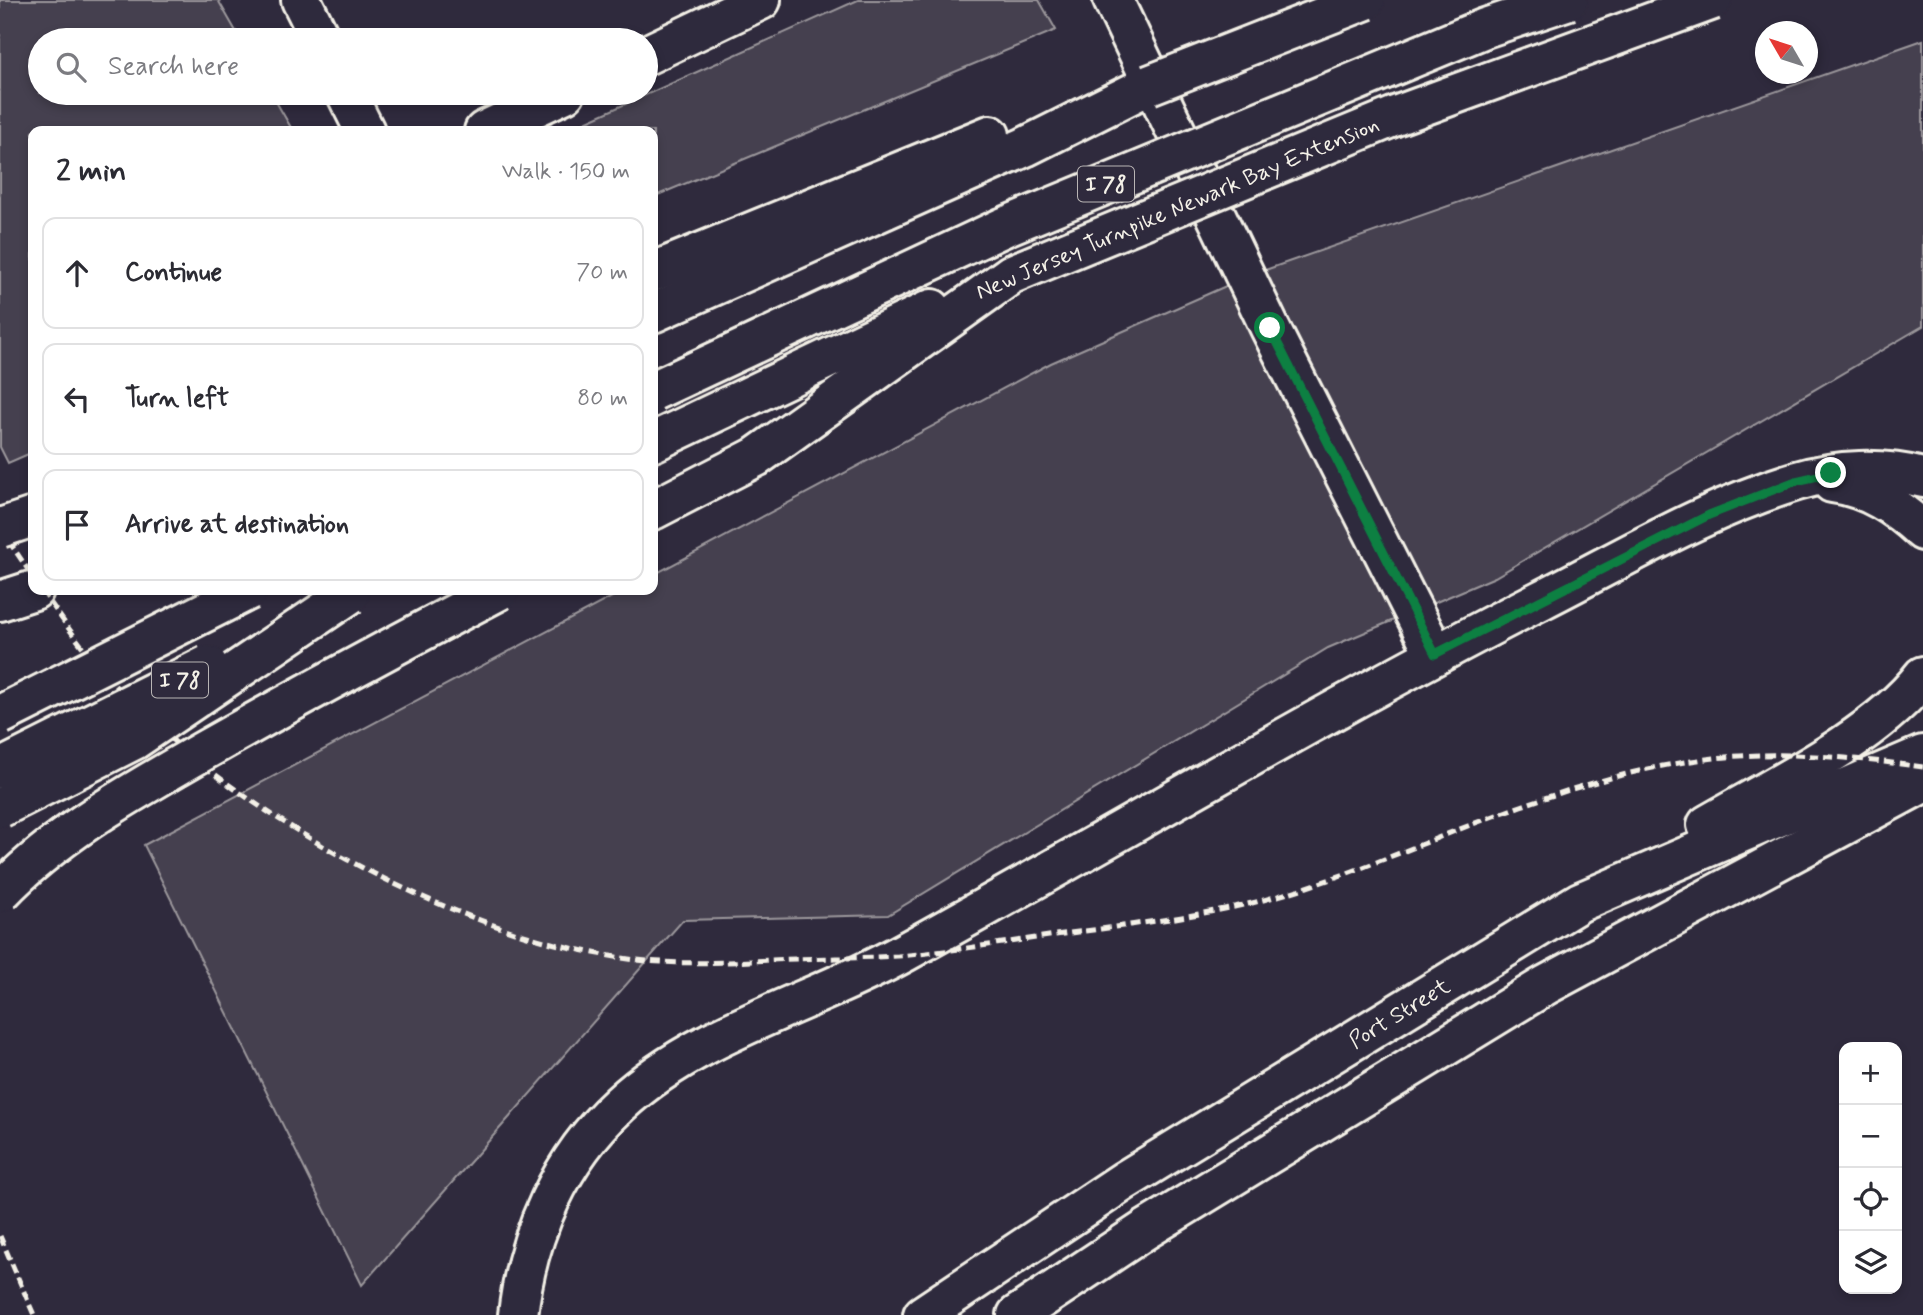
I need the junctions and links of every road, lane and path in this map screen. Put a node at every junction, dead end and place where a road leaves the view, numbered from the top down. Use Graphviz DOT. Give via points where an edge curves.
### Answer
graph roads {
  1 [pos="301,0"];
  2 [pos="761,0"];
  3 [pos="1113,0"];
  4 [pos="1366,0"];
  5 [pos="1569,0"];
  6 [pos="1713,0"];
  7 [pos="315,28"];
  8 [pos="658,48"];
  9 [pos="1149,85"];
  10 [pos="352,105"];
  11 [pos="539,105"];
  12 [pos="362,126"];
  13 [pos="495,126"];
  14 [pos="658,270"];
  15 [pos="1012,274"];
  16 [pos="658,311"];
  17 [pos="658,388"];
  18 [pos="658,440"];
  19 [pos="1923,478"];
  20 [pos="1796,481"];
  21 [pos="658,507"];
  22 [pos="28,519"];
  23 [pos="0,528"];
  24 [pos="1923,531"];
  25 [pos="28,592"];
  26 [pos="239,595"];
  27 [pos="348,595"];
  28 [pos="350,595"];
  29 [pos="491,595"];
  30 [pos="0,601"];
  31 [pos="1435,654"];
  32 [pos="1923,676"];
  33 [pos="0,715"];
  34 [pos="1916,767"];
  35 [pos="0,769"];
  36 [pos="0,808"];
  37 [pos="0,893"];
  38 [pos="1580,902"];
  39 [pos="518,1315"];
  40 [pos="923,1315"];
  41 [pos="1017,1315"];
  1 -- 7 [label="main road"];
  2 -- 8 [label="main road"];
  3 -- 31 [label="main road" via="1270,328"];
  4 -- 9 [label="main road, bridge"];
  5 -- 17 [label="main road, New Jersey Turnpike Newark Bay Extension / I 78, bridge" via="1485,28 1004,227"];
  6 -- 15 [label="main road, New Jersey Turnpike Newark Bay Extension / I 78, bridge" via="1398,115"];
  9 -- 14 [label="main road" via="1015,125"];
  9 -- 16 [label="main road" via="1025,147"];
  10 -- 12 [label="main road"];
  11 -- 13 [label="main road"];
  15 -- 18 [label="main road, New Jersey Turnpike Newark Bay Extension / I 78"];
  15 -- 21 [label="main road" via="755,457"];
  19 -- 20 [label="main road" via="1856,470"];
  20 -- 24 [label="main road" via="1844,485 1874,495"];
  20 -- 31 [label="main road" via="1709,515"];
  22 -- 23 [label="main road, bridge"];
  25 -- 30 [label="main road"];
  26 -- 33 [label="main road, I 78, bridge"];
  27 -- 35 [label="main road, I 78, bridge"];
  28 -- 36 [label="main road, bridge" via="134,740"];
  29 -- 37 [label="main road, bridge" via="145,786 73,831"];
  31 -- 39 [label="main road" via="900,956 702,1046 644,1083 593,1132 555,1189 529,1253"];
  32 -- 38 [label="main road" via="1908,696 1821,758"];
  34 -- 38 [label="main road, Port Street"];
  34 -- 41 [label="main road, Port Street" via="1546,985 1145,1230"];
  38 -- 40 [label="main road, Port Street" via="1124,1181"];
}
